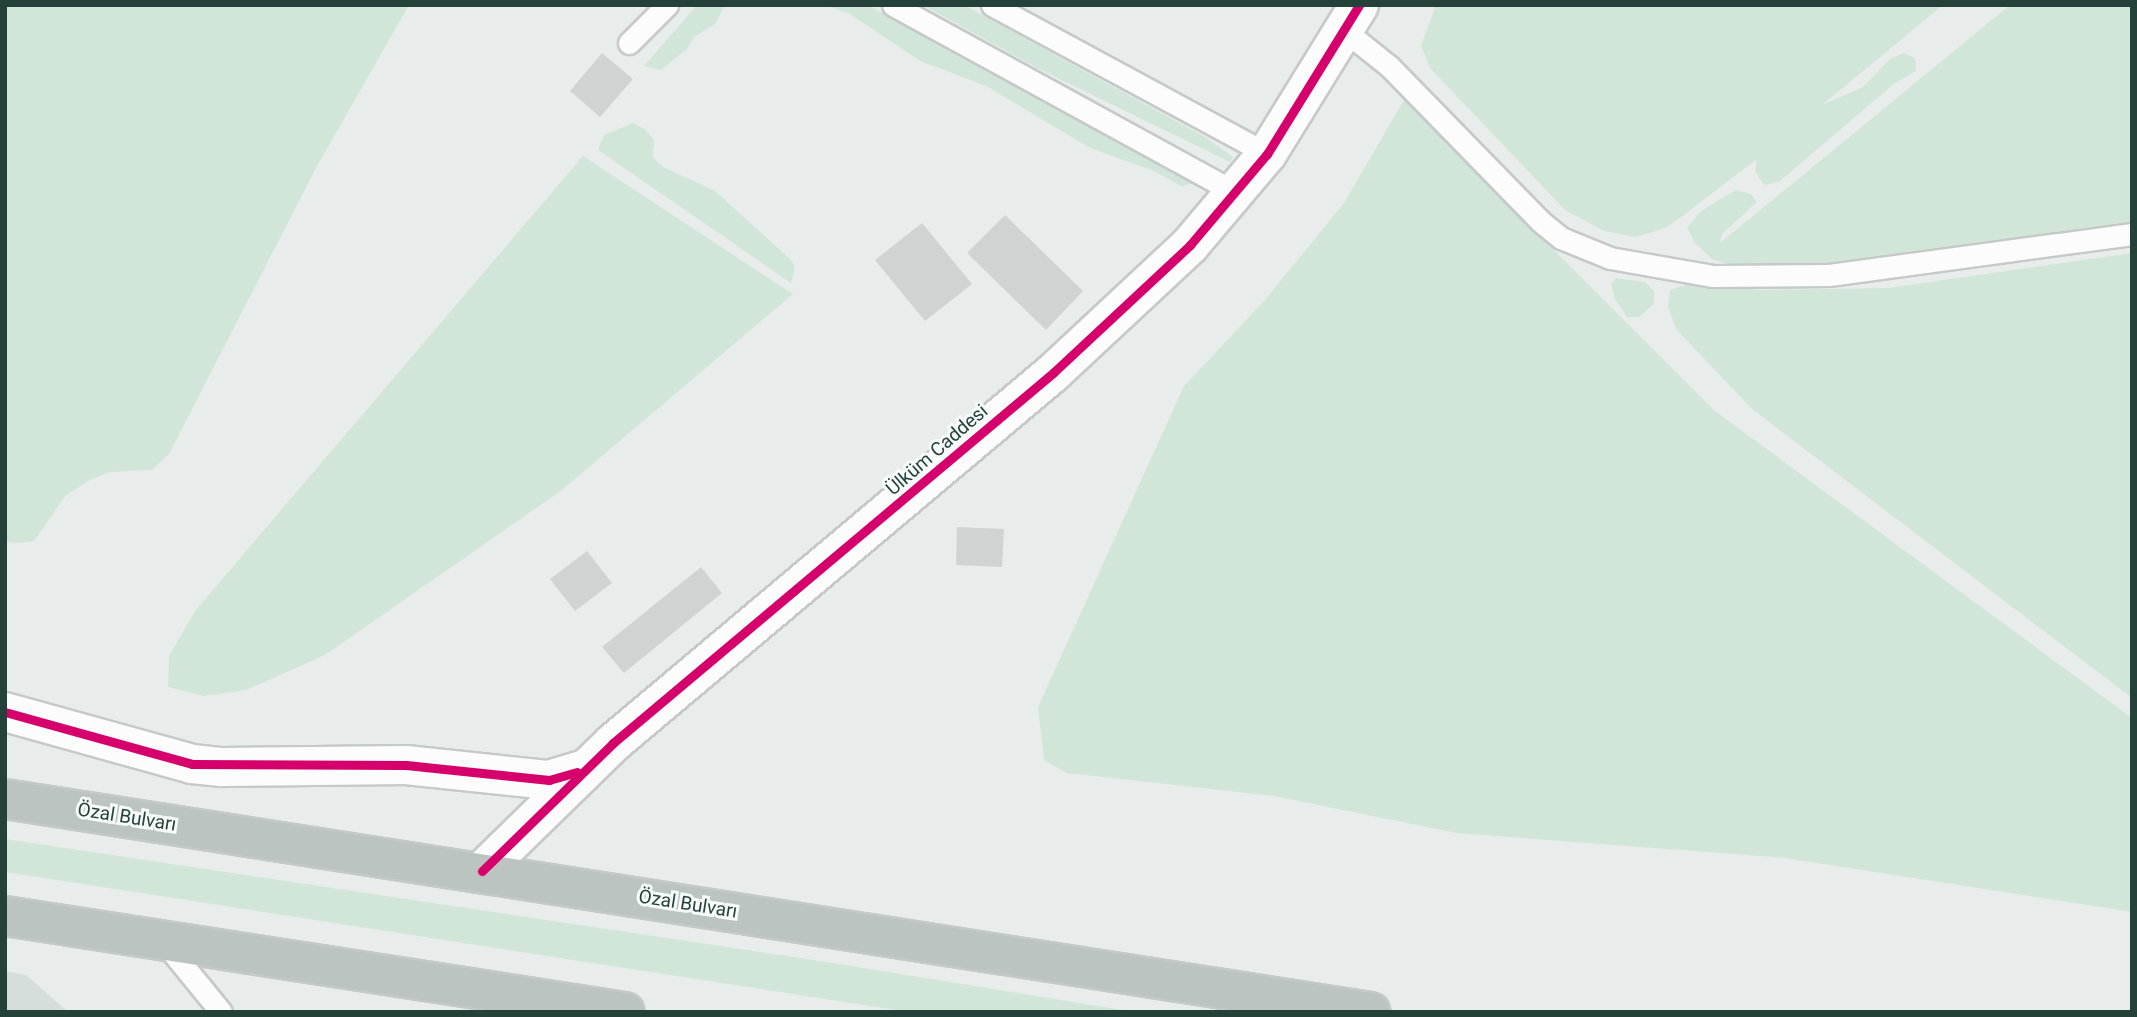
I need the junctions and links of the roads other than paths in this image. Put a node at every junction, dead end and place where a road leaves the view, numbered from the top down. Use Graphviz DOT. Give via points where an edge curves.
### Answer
graph roads {
  1 [pos="667,5"];
  2 [pos="893,5"];
  3 [pos="992,5"];
  4 [pos="1352,18"];
  5 [pos="629,43"];
  6 [pos="1267,154"];
  7 [pos="1237,193"];
  8 [pos="2132,234"];
  9 [pos="5,712"];
  10 [pos="583,769"];
  11 [pos="5,799"];
  12 [pos="482,871"];
  13 [pos="5,916"];
  14 [pos="163,940"];
  15 [pos="221,1012"];
  16 [pos="625,1012"];
  17 [pos="1370,1012"];
  1 -- 5 [label="lane"];
  2 -- 7 [label="lane"];
  3 -- 6 [label="lane"];
  4 -- 6 [label="street, Ülküm Caddesi"];
  4 -- 8 [label="lane" via="1390,66 1540,221 1561,238 1611,258 1713,276 1829,275"];
  6 -- 7 [label="street, Ülküm Caddesi"];
  7 -- 10 [label="street, Ülküm Caddesi" via="1189,245 1054,372"];
  9 -- 10 [label="street" via="192,764 222,767 406,765 549,780"];
  10 -- 12 [label="street, Ülküm Caddesi"];
  11 -- 12 [label="highway, Özal Bulvarı"];
  12 -- 17 [label="highway, Özal Bulvarı"];
  13 -- 14 [label="highway"];
  14 -- 15 [label="lane"];
  14 -- 16 [label="highway"];
}
